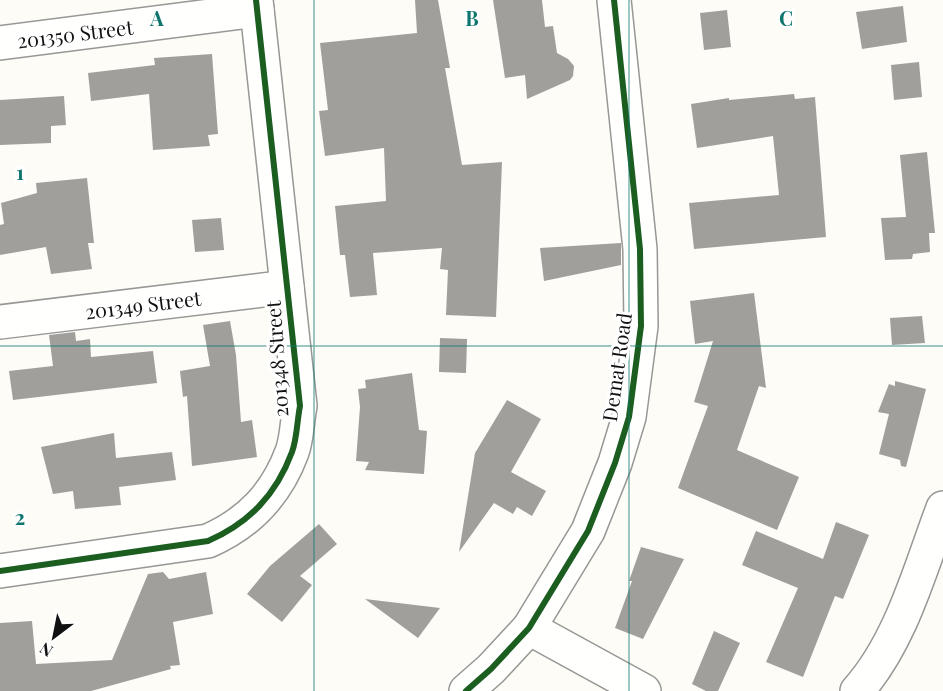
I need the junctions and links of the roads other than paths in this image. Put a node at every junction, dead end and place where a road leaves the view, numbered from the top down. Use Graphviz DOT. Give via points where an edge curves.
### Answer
graph roads {
  1 [pos="614,0"];
  2 [pos="256,5"];
  3 [pos="0,43"];
  4 [pos="287,287"];
  5 [pos="0,322"];
  6 [pos="943,508"];
  7 [pos="0,571"];
  8 [pos="529,628"];
  9 [pos="466,691"];
  10 [pos="644,691"];
  11 [pos="857,691"];
  1 -- 8 [label="street, Demat Road" via="640,249 642,326 629,417 615,463 588,531"];
  2 -- 3 [label="street, 201350 Street"];
  2 -- 4 [label="street, 201348 Street"];
  4 -- 5 [label="street, 201349 Street"];
  4 -- 7 [label="street, 201348 Street" via="300,406 293,451 278,484 258,508 232,531 208,541"];
  6 -- 11 [label="street" via="893,638 874,672"];
  8 -- 9 [label="street, Demat Road"];
  8 -- 10 [label="street"];
}
